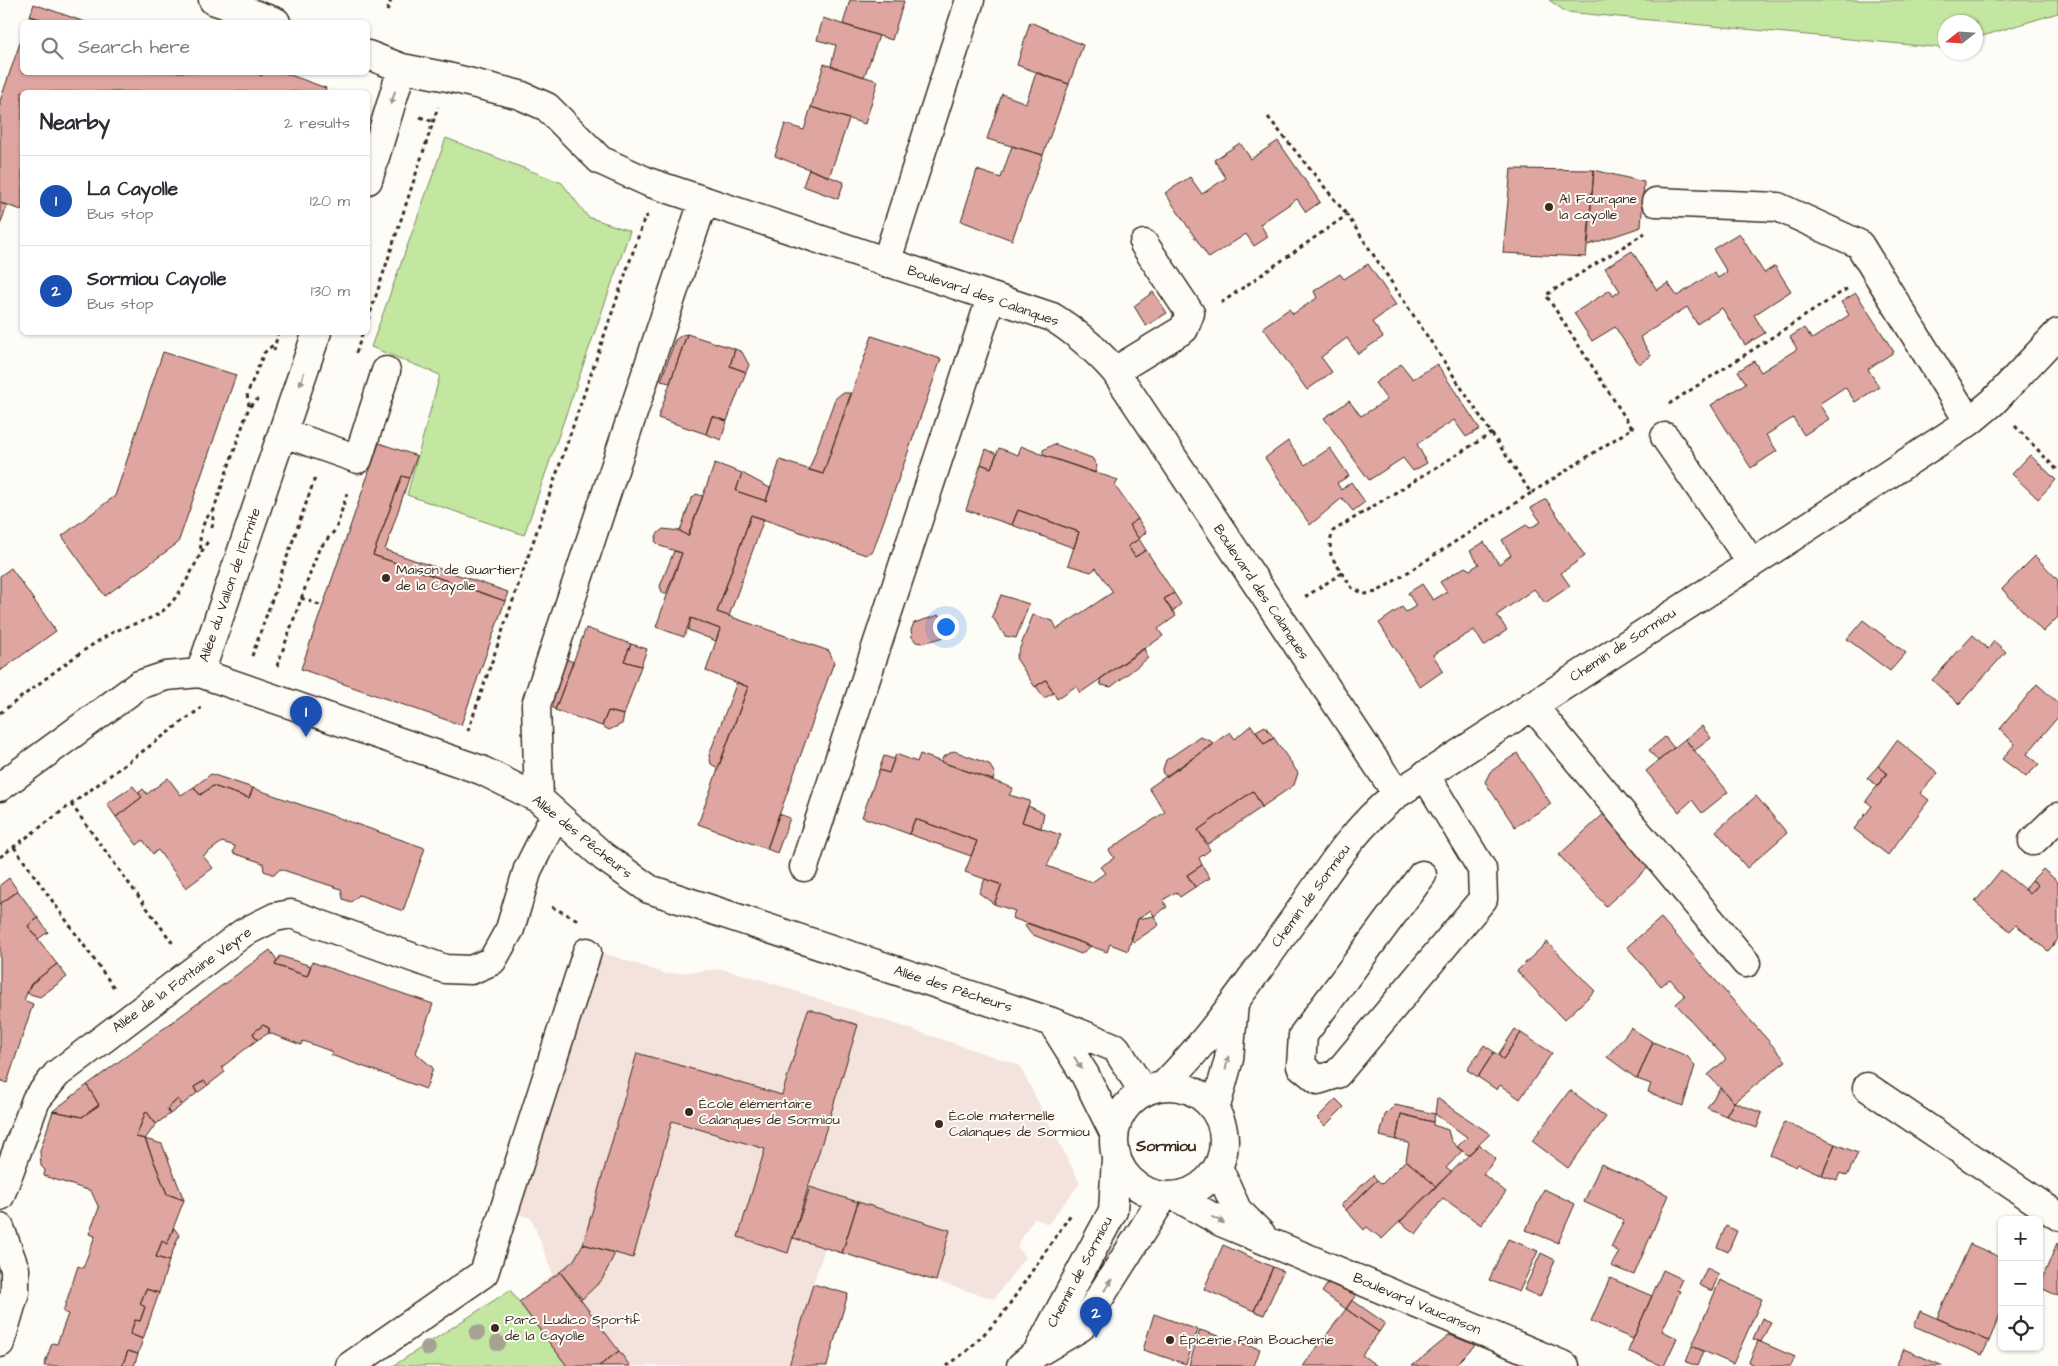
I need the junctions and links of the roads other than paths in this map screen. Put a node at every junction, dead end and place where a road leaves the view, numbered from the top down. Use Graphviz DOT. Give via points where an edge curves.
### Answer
graph roads {
  1 [pos="213,0"];
  2 [pos="970,0"];
  3 [pos="270,20"];
  4 [pos="370,56"];
  5 [pos="402,68"];
  6 [pos="370,173"];
  7 [pos="703,202"];
  8 [pos="1656,202"];
  9 [pos="1144,244"];
  10 [pos="886,263"];
  11 [pos="991,298"];
  12 [pos="2058,333"];
  13 [pos="316,335"];
  14 [pos="386,371"];
  15 [pos="1115,371"];
  16 [pos="1970,422"];
  17 [pos="284,433"];
  18 [pos="1665,437"];
  19 [pos="1751,562"];
  20 [pos="200,673"];
  21 [pos="1532,705"];
  22 [pos="1425,775"];
  23 [pos="0,787"];
  24 [pos="1397,794"];
  25 [pos="547,807"];
  26 [pos="2058,816"];
  27 [pos="2034,841"];
  28 [pos="804,867"];
  29 [pos="1422,875"];
  30 [pos="586,952"];
  31 [pos="1746,963"];
  32 [pos="1234,1004"];
  33 [pos="1052,1022"];
  34 [pos="1867,1087"];
  35 [pos="1154,1088"];
  36 [pos="1215,1110"];
  37 [pos="1115,1146"];
  38 [pos="1218,1167"];
  39 [pos="0,1196"];
  40 [pos="1170,1196"];
  41 [pos="2058,1216"];
  42 [pos="0,1228"];
  43 [pos="1269,1242"];
  44 [pos="0,1342"];
  45 [pos="1029,1359"];
  46 [pos="350,1366"];
  47 [pos="1565,1366"];
  1 -- 3 [label="street"];
  2 -- 10 [label="street"];
  4 -- 5 [label="street, Boulevard des Calanques"];
  5 -- 6 [label="street, one-way"];
  5 -- 7 [label="street, Boulevard des Calanques" via="520,95 547,107 600,160"];
  7 -- 10 [label="street, Boulevard des Calanques"];
  7 -- 25 [label="street" via="536,705"];
  8 -- 16 [label="street" via="1778,207 1860,244"];
  9 -- 15 [label="street" via="1190,313 1184,329"];
  10 -- 11 [label="street, Boulevard des Calanques"];
  11 -- 15 [label="street, Boulevard des Calanques" via="1052,317 1090,344"];
  11 -- 28 [label="street"];
  12 -- 16 [label="street, Chemin de Sormiou"];
  13 -- 17 [label="street, Allée du Vallon de l’Ermite, one-way"];
  14 -- 17 [label="street" via="358,459"];
  15 -- 24 [label="street, Boulevard des Calanques"];
  16 -- 19 [label="street, Chemin de Sormiou"];
  17 -- 20 [label="street, Allée du Vallon de l’Ermite"];
  18 -- 19 [label="street"];
  19 -- 21 [label="street, Chemin de Sormiou"];
  20 -- 23 [label="street, Allée du Vallon de l’Ermite" via="166,676 139,685"];
  20 -- 25 [label="street, Allée des Pêcheurs" via="481,770"];
  21 -- 22 [label="street, Chemin de Sormiou"];
  21 -- 31 [label="street"];
  22 -- 24 [label="street, Chemin de Sormiou"];
  22 -- 29 [label="street" via="1482,869 1484,900 1336,1074 1318,1080 1301,1066 1303,1035"];
  24 -- 32 [label="street, Chemin de Sormiou" via="1379,808 1339,855"];
  25 -- 33 [label="street, Allée des Pêcheurs" via="604,857 648,889"];
  25 -- 39 [label="street, Allée de la Fontaine Veyre" via="510,929 492,960 471,970 446,969 291,914 275,917 243,932 57,1074 36,1100"];
  26 -- 27 [label="street"];
  30 -- 46 [label="street" via="484,1273"];
  32 -- 35 [label="street, Chemin de Sormiou" via="1196,1053"];
  36 -- 32 [label="street, Chemin de Sormiou, one-way" via="1228,1059"];
  33 -- 35 [label="street, Allée des Pêcheurs" via="1116,1048"];
  33 -- 37 [label="street, one-way" via="1085,1075"];
  34 -- 41 [label="street"];
  35 -- 36 [label="street" via="1178,1086 1192,1090"];
  35 -- 37 [label="street" via="1129,1102 1119,1116"];
  36 -- 38 [label="street" via="1225,1138 1224,1153"];
  37 -- 40 [label="street" via="1123,1173 1134,1185 1148,1193"];
  37 -- 45 [label="street, Chemin de Sormiou" via="1113,1211"];
  38 -- 40 [label="street" via="1208,1181 1193,1191"];
  38 -- 43 [label="street, Boulevard Vaucanson" via="1237,1210"];
  40 -- 43 [label="street, Boulevard Vaucanson, one-way"];
  45 -- 40 [label="street, Chemin de Sormiou, one-way" via="1081,1327"];
  42 -- 44 [label="street" via="16,1270 15,1292"];
  43 -- 47 [label="street, Boulevard Vaucanson"];
}
